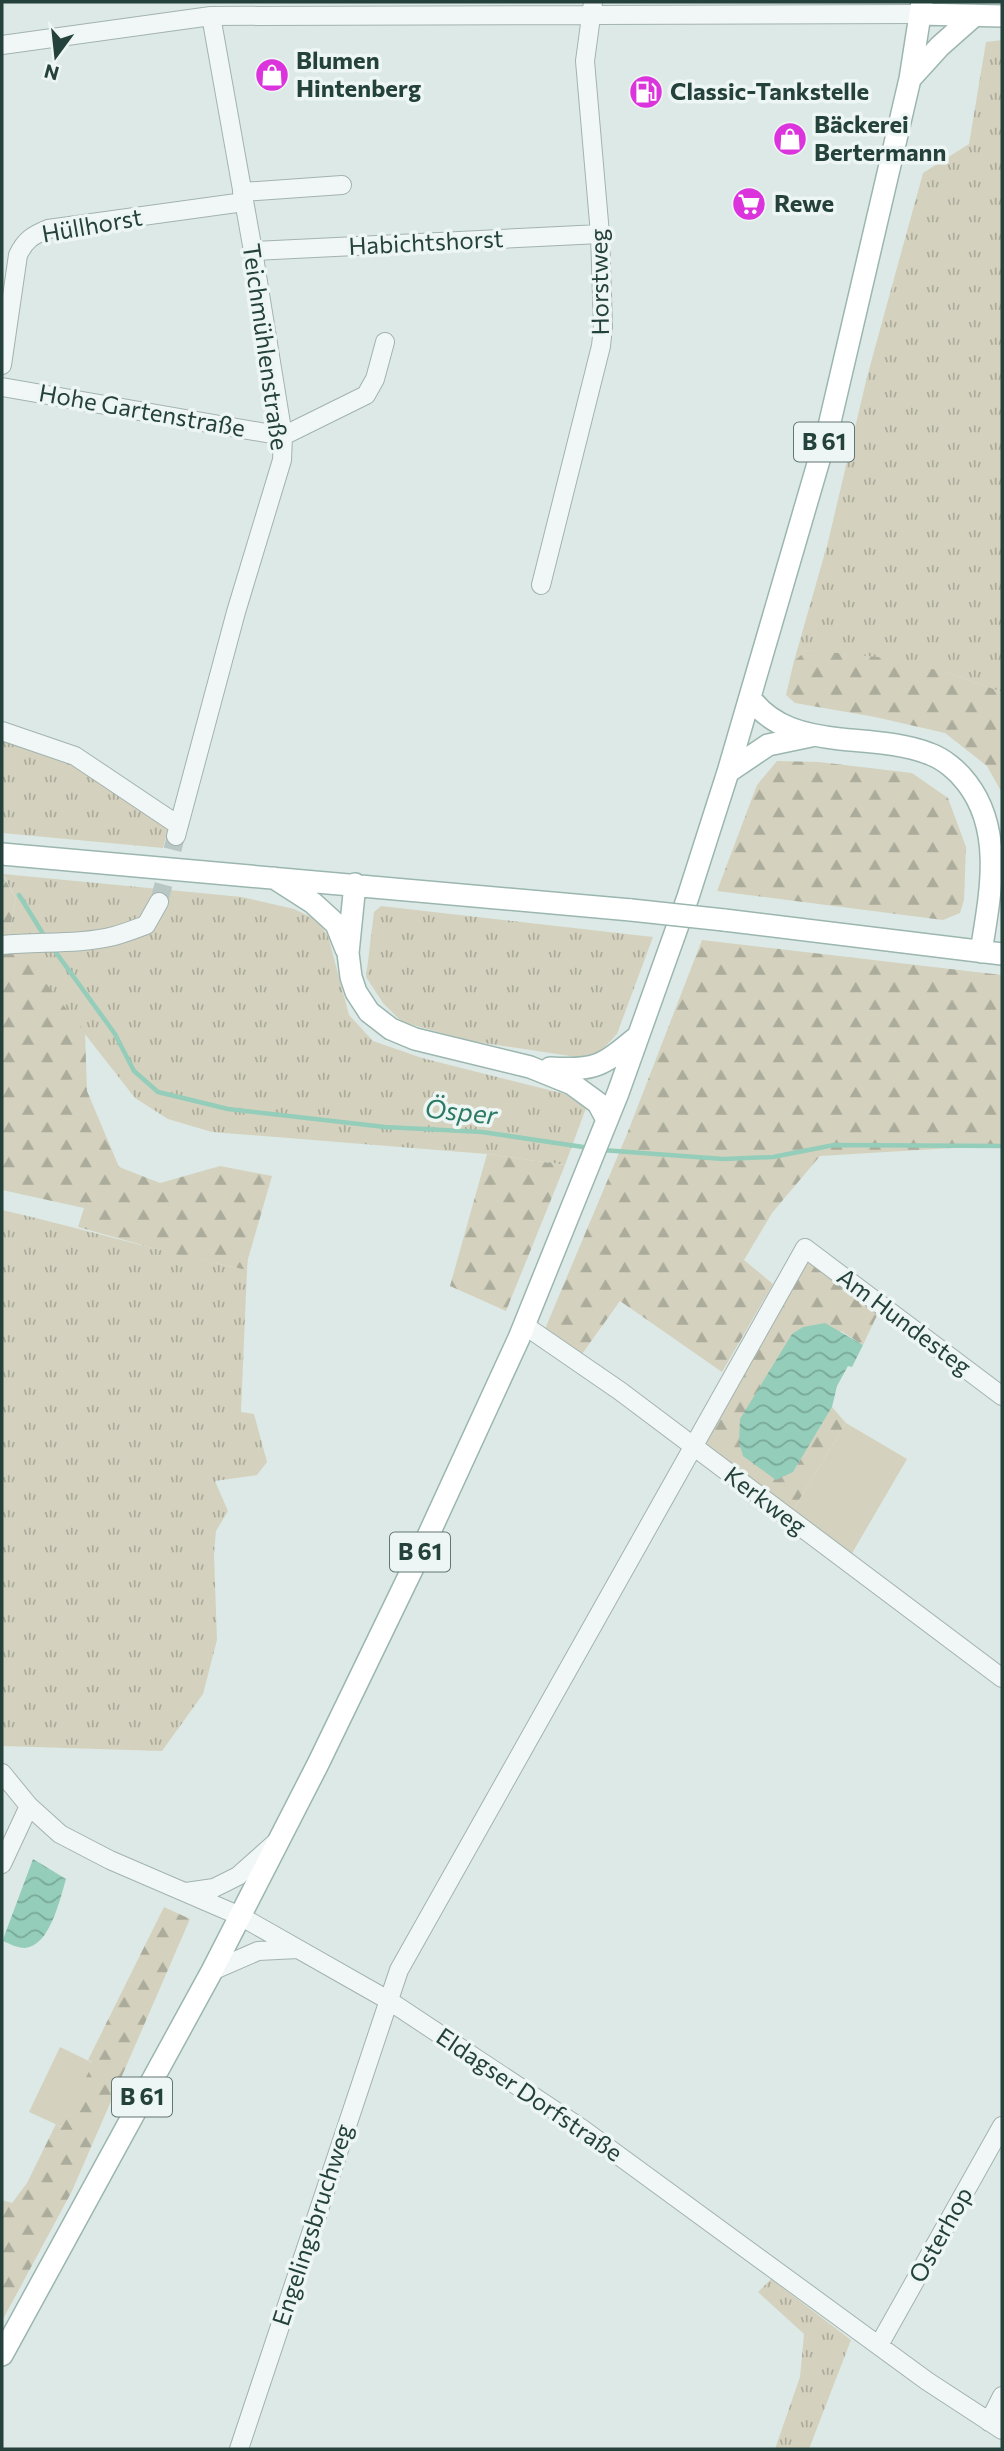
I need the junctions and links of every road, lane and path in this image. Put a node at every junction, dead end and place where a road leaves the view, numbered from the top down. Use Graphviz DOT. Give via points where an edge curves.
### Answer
graph roads {
  1 [pos="874,8"];
  2 [pos="921,8"];
  3 [pos="592,9"];
  4 [pos="186,10"];
  5 [pos="211,16"];
  6 [pos="974,16"];
  7 [pos="1002,16"];
  8 [pos="2,45"];
  9 [pos="910,79"];
  10 [pos="342,186"];
  11 [pos="243,197"];
  12 [pos="600,234"];
  13 [pos="253,251"];
  14 [pos="385,342"];
  15 [pos="2,365"];
  16 [pos="2,387"];
  17 [pos="283,436"];
  18 [pos="541,585"];
  19 [pos="751,699"];
  20 [pos="2,731"];
  21 [pos="811,736"];
  22 [pos="728,772"];
  23 [pos="2,853"];
  24 [pos="272,877"];
  25 [pos="355,884"];
  26 [pos="159,902"];
  27 [pos="996,903"];
  28 [pos="2,945"];
  29 [pos="981,951"];
  30 [pos="348,953"];
  31 [pos="1002,954"];
  32 [pos="639,1035"];
  33 [pos="530,1067"];
  34 [pos="605,1124"];
  35 [pos="805,1248"];
  36 [pos="525,1326"];
  37 [pos="1002,1396"];
  38 [pos="692,1446"];
  39 [pos="1002,1678"];
  40 [pos="2,1773"];
  41 [pos="29,1806"];
  42 [pos="279,1839"];
  43 [pos="2,1864"];
  44 [pos="186,1892"];
  45 [pos="240,1916"];
  46 [pos="298,1948"];
  47 [pos="212,1971"];
  48 [pos="388,2000"];
  49 [pos="1002,2126"];
  50 [pos="879,2345"];
  51 [pos="2,2355"];
  52 [pos="1002,2396"];
  53 [pos="995,2426"];
  54 [pos="239,2449"];
  1 -- 2 [label="street"];
  1 -- 3 [label="street"];
  2 -- 6 [label="main road"];
  2 -- 9 [label="main road, B 61"];
  3 -- 5 [label="street"];
  3 -- 12 [label="street, Horstweg" via="585,61"];
  4 -- 5 [label="street"];
  4 -- 8 [label="street"];
  5 -- 11 [label="street, Teichmühlenstraße"];
  6 -- 7 [label="main road"];
  6 -- 9 [label="main road"];
  9 -- 19 [label="main road, B 61" via="829,426"];
  10 -- 11 [label="street, Hüllhorst"];
  11 -- 13 [label="street, Teichmühlenstraße"];
  11 -- 15 [label="street, Hüllhorst" via="33,235 18,254"];
  12 -- 13 [label="street, Habichtshorst"];
  12 -- 18 [label="street, Horstweg" via="601,346"];
  13 -- 17 [label="street, Teichmühlenstraße"];
  14 -- 17 [label="street" via="366,395"];
  16 -- 17 [label="street, Hohe Gartenstraße"];
  17 -- 20 [label="street, Teichmühlenstraße" via="282,460 177,831 75,756"];
  19 -- 21 [label="main road" via="777,724"];
  19 -- 22 [label="main road, B 61"];
  21 -- 22 [label="main road" via="768,745"];
  21 -- 27 [label="main road" via="921,751 958,771 979,797 991,828"];
  22 -- 32 [label="main road, B 61"];
  23 -- 24 [label="main road"];
  24 -- 25 [label="main road"];
  24 -- 30 [label="main road" via="336,924"];
  25 -- 29 [label="main road, bridge" via="631,910"];
  25 -- 30 [label="main road"];
  26 -- 28 [label="street" via="146,925 113,936"];
  27 -- 29 [label="main road"];
  29 -- 31 [label="main road"];
  30 -- 33 [label="main road" via="356,992 369,1012 391,1030"];
  32 -- 33 [label="main road" via="602,1064 575,1070"];
  32 -- 34 [label="main road, B 61"];
  33 -- 34 [label="main road" via="587,1093 598,1103"];
  34 -- 36 [label="main road, B 61"];
  35 -- 37 [label="street, Am Hundesteg"];
  35 -- 38 [label="street, Engelingsbruchweg"];
  36 -- 38 [label="street, Kerkweg"];
  36 -- 42 [label="main road, B 61"];
  38 -- 39 [label="street, Kerkweg"];
  38 -- 48 [label="street, Engelingsbruchweg" via="399,1970"];
  40 -- 41 [label="street, Eldagser Dorfstraße"];
  41 -- 43 [label="street"];
  41 -- 44 [label="street, Eldagser Dorfstraße" via="60,1834"];
  42 -- 44 [label="street" via="238,1876 214,1888"];
  42 -- 45 [label="main road, B 61"];
  44 -- 45 [label="street, Eldagser Dorfstraße"];
  45 -- 46 [label="street, Eldagser Dorfstraße"];
  45 -- 47 [label="main road, B 61"];
  46 -- 47 [label="street" via="258,1951"];
  46 -- 48 [label="street, Eldagser Dorfstraße"];
  47 -- 51 [label="main road, B 61"];
  48 -- 50 [label="street, Eldagser Dorfstraße" via="581,2129"];
  48 -- 54 [label="street, Engelingsbruchweg"];
  49 -- 50 [label="street, Osterhop"];
  50 -- 53 [label="street, Eldagser Dorfstraße"];
  52 -- 53 [label="street"];
}
